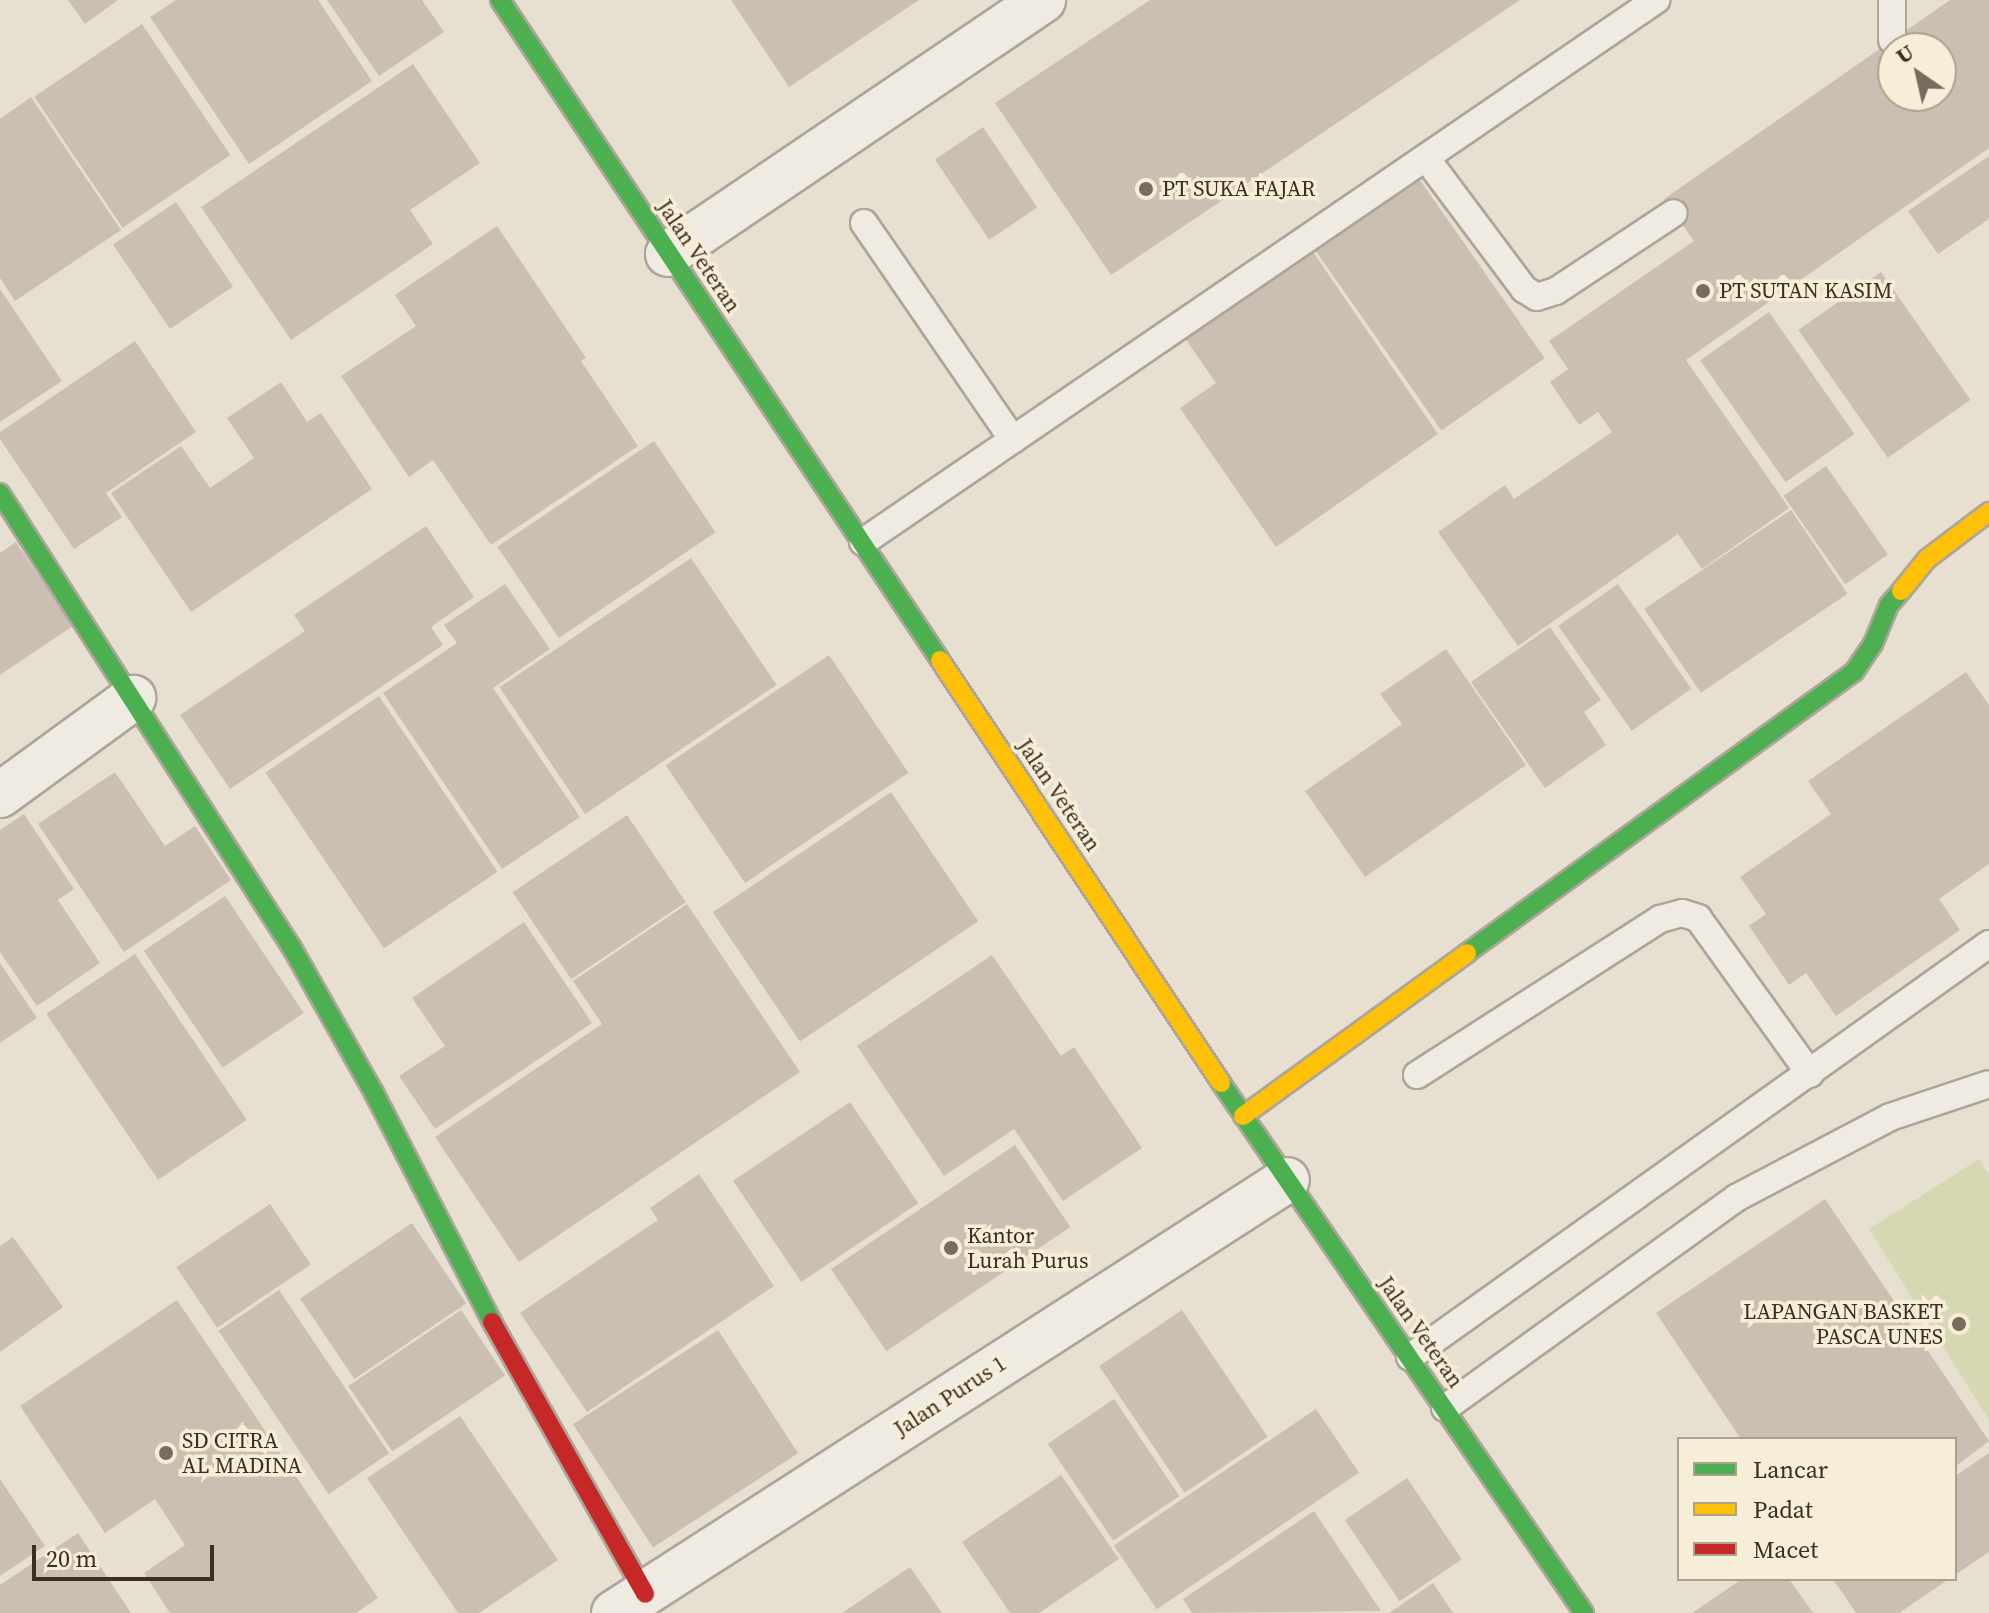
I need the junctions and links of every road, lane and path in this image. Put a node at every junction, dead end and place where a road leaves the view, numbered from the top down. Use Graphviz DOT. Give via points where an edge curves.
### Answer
graph roads {
  1 [pos="500,0"];
  2 [pos="1043,0"];
  3 [pos="1656,0"];
  4 [pos="1892,0"];
  5 [pos="1892,32"];
  6 [pos="1426,158"];
  7 [pos="1674,213"];
  8 [pos="864,223"];
  9 [pos="668,254"];
  10 [pos="1013,440"];
  11 [pos="0,493"];
  12 [pos="1989,512"];
  13 [pos="863,542"];
  14 [pos="133,698"];
  15 [pos="0,795"];
  16 [pos="1989,944"];
  17 [pos="1810,1074"];
  18 [pos="1417,1075"];
  19 [pos="1989,1084"];
  20 [pos="1243,1116"];
  21 [pos="1287,1180"];
  22 [pos="1410,1357"];
  23 [pos="1445,1408"];
  24 [pos="629,1603"];
  25 [pos="1584,1613"];
  1 -- 9 [label="street, Jalan Veteran"];
  2 -- 9 [label="street"];
  3 -- 6 [label="lane"];
  4 -- 5 [label="lane"];
  6 -- 7 [label="lane" via="1524,289 1537,297 1556,291"];
  6 -- 10 [label="lane"];
  8 -- 10 [label="lane"];
  9 -- 13 [label="street, Jalan Veteran"];
  10 -- 13 [label="lane"];
  11 -- 14 [label="street"];
  12 -- 20 [label="street" via="1927,559 1889,605 1854,672"];
  13 -- 20 [label="street, Jalan Veteran"];
  14 -- 15 [label="street"];
  14 -- 24 [label="street" via="292,948 374,1093"];
  16 -- 17 [label="lane"];
  17 -- 18 [label="lane" via="1698,918 1682,913 1660,919"];
  17 -- 22 [label="lane"];
  19 -- 23 [label="lane" via="1890,1117 1736,1198"];
  20 -- 21 [label="street, Jalan Veteran"];
  21 -- 22 [label="street, Jalan Veteran"];
  21 -- 24 [label="street, Jalan Purus 1"];
  22 -- 23 [label="street, Jalan Veteran"];
  23 -- 25 [label="street, Jalan Veteran"];
}
